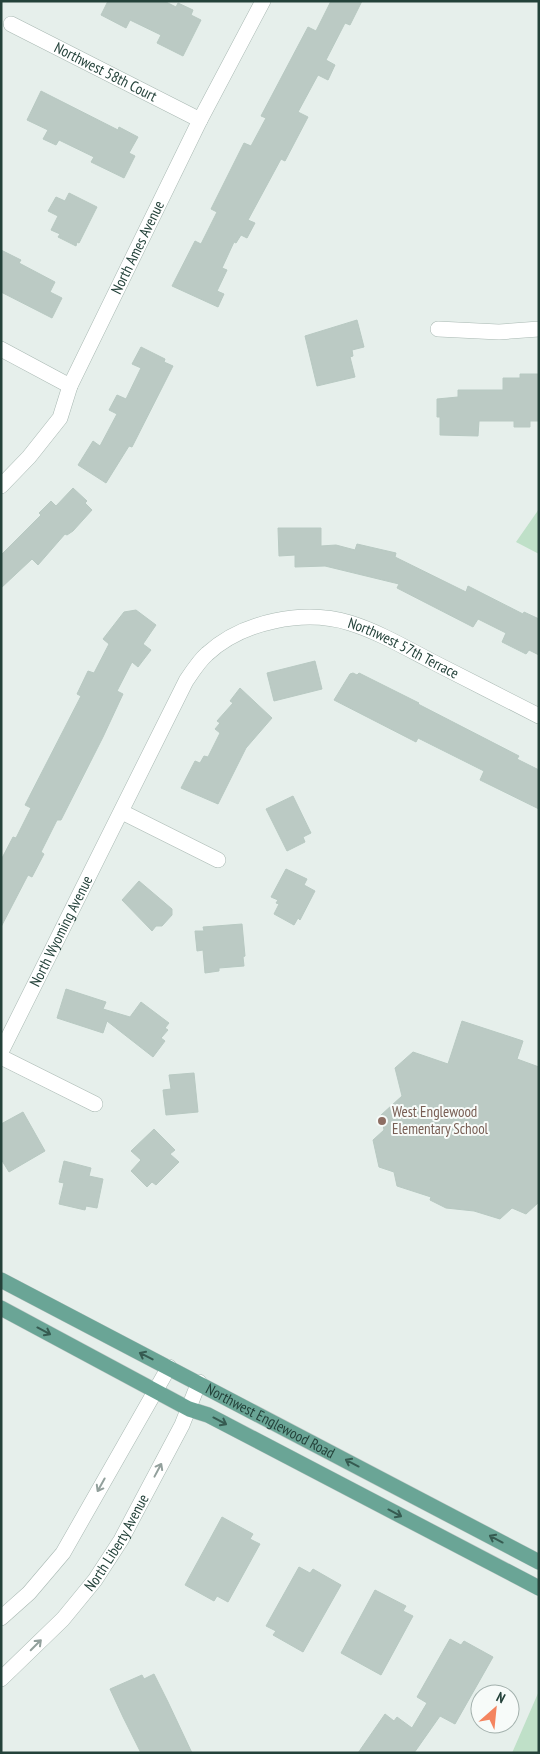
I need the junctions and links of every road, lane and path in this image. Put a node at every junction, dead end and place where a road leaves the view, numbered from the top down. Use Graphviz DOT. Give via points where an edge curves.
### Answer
graph roads {
  1 [pos="263,1"];
  2 [pos="11,24"];
  3 [pos="200,120"];
  4 [pos="438,329"];
  5 [pos="539,329"];
  6 [pos="1,349"];
  7 [pos="70,386"];
  8 [pos="1,486"];
  9 [pos="260,625"];
  10 [pos="539,716"];
  11 [pos="122,812"];
  12 [pos="218,860"];
  13 [pos="1,1052"];
  14 [pos="1,1057"];
  15 [pos="95,1104"];
  16 [pos="1,1280"];
  17 [pos="1,1308"];
  18 [pos="170,1368"];
  19 [pos="199,1382"];
  20 [pos="155,1390"];
  21 [pos="189,1408"];
  22 [pos="539,1562"];
  23 [pos="539,1588"];
  24 [pos="1,1618"];
  25 [pos="1,1679"];
  1 -- 3 [label="street, North Ames Avenue"];
  2 -- 3 [label="street, Northwest 58th Court"];
  3 -- 7 [label="street, North Ames Avenue"];
  4 -- 5 [label="street" via="499,332"];
  6 -- 7 [label="street"];
  7 -- 8 [label="street, North Ames Avenue" via="60,418"];
  9 -- 10 [label="street, Northwest 57th Terrace" via="291,618 349,623"];
  9 -- 11 [label="street, North Wyoming Avenue" via="230,638 206,654 186,681"];
  11 -- 12 [label="street"];
  11 -- 13 [label="street, North Wyoming Avenue"];
  14 -- 15 [label="street"];
  18 -- 16 [label="main road, Northwest Englewood Road, one-way"];
  17 -- 20 [label="main road, Northwest Englewood Road, one-way"];
  18 -- 19 [label="main road, Northwest Englewood Road"];
  18 -- 20 [label="street"];
  19 -- 21 [label="street, North Liberty Avenue"];
  22 -- 19 [label="main road, Northwest Englewood Road, one-way"];
  20 -- 21 [label="main road, Northwest Englewood Road"];
  20 -- 24 [label="street, one-way" via="63,1553 29,1593"];
  21 -- 23 [label="main road, Northwest Englewood Road, one-way"];
  25 -- 21 [label="street, North Liberty Avenue, one-way" via="63,1619 94,1580 121,1540"];
}
